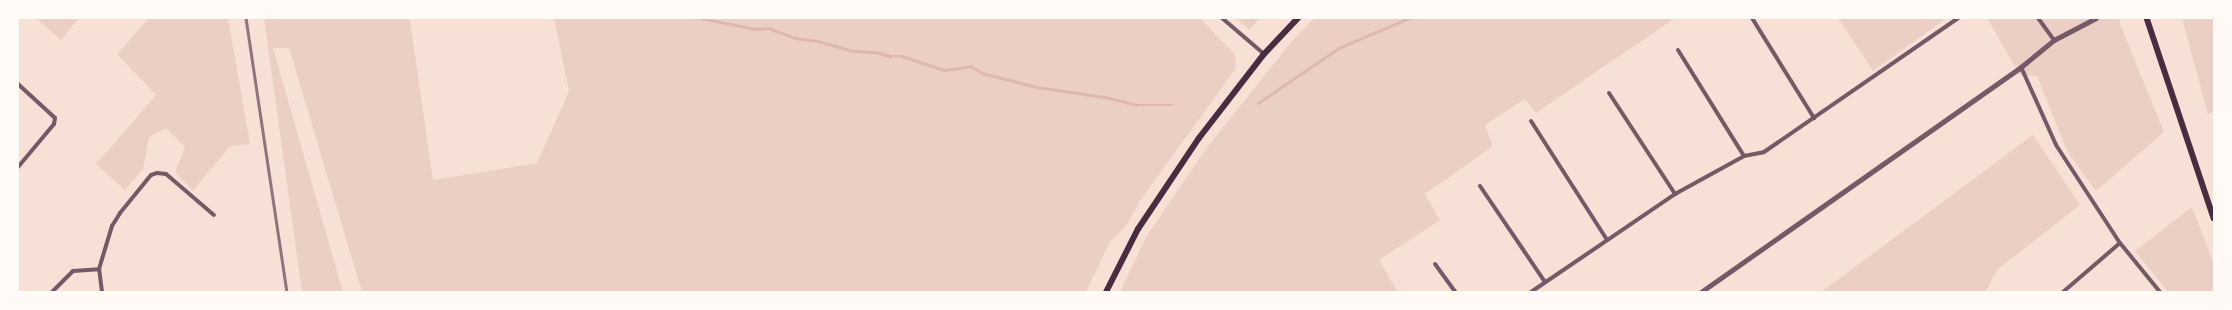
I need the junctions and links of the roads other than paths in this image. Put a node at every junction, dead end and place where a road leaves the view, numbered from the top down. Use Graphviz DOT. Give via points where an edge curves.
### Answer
graph roads {
  1 [pos="1222,18"];
  2 [pos="1298,18"];
  3 [pos="1752,18"];
  4 [pos="1958,18"];
  5 [pos="2038,18"];
  6 [pos="2096,18"];
  7 [pos="2147,18"];
  8 [pos="2054,40"];
  9 [pos="1678,50"];
  10 [pos="1264,54"];
  11 [pos="2021,67"];
  12 [pos="18,84"];
  13 [pos="1609,94"];
  14 [pos="1814,118"];
  15 [pos="1531,121"];
  16 [pos="1744,156"];
  17 [pos="18,167"];
  18 [pos="1480,186"];
  19 [pos="1675,194"];
  20 [pos="214,215"];
  21 [pos="2214,218"];
  22 [pos="1607,240"];
  23 [pos="2120,243"];
  24 [pos="1435,264"];
  25 [pos="99,269"];
  26 [pos="1545,282"];
  27 [pos="52,292"];
  28 [pos="102,292"];
  29 [pos="1106,292"];
  30 [pos="1455,292"];
  31 [pos="1531,292"];
  32 [pos="1701,292"];
  33 [pos="2063,292"];
  34 [pos="2160,292"];
  1 -- 10 [label="street"];
  2 -- 10 [label="highway"];
  3 -- 14 [label="street"];
  4 -- 14 [label="street"];
  5 -- 8 [label="street"];
  6 -- 8 [label="street"];
  7 -- 21 [label="main road"];
  8 -- 11 [label="street"];
  9 -- 16 [label="street"];
  10 -- 29 [label="highway" via="1199,138 1154,204"];
  11 -- 23 [label="street" via="2056,145"];
  11 -- 32 [label="street"];
  12 -- 17 [label="street" via="55,118 54,124"];
  13 -- 19 [label="street"];
  14 -- 16 [label="street" via="1764,152"];
  15 -- 22 [label="street"];
  16 -- 19 [label="street"];
  18 -- 26 [label="street"];
  19 -- 22 [label="street"];
  20 -- 25 [label="street" via="166,174 151,175 117,218"];
  22 -- 26 [label="street"];
  23 -- 33 [label="street"];
  23 -- 34 [label="street"];
  24 -- 30 [label="street"];
  25 -- 27 [label="street" via="73,271"];
  25 -- 28 [label="street"];
  26 -- 31 [label="street"];
}
